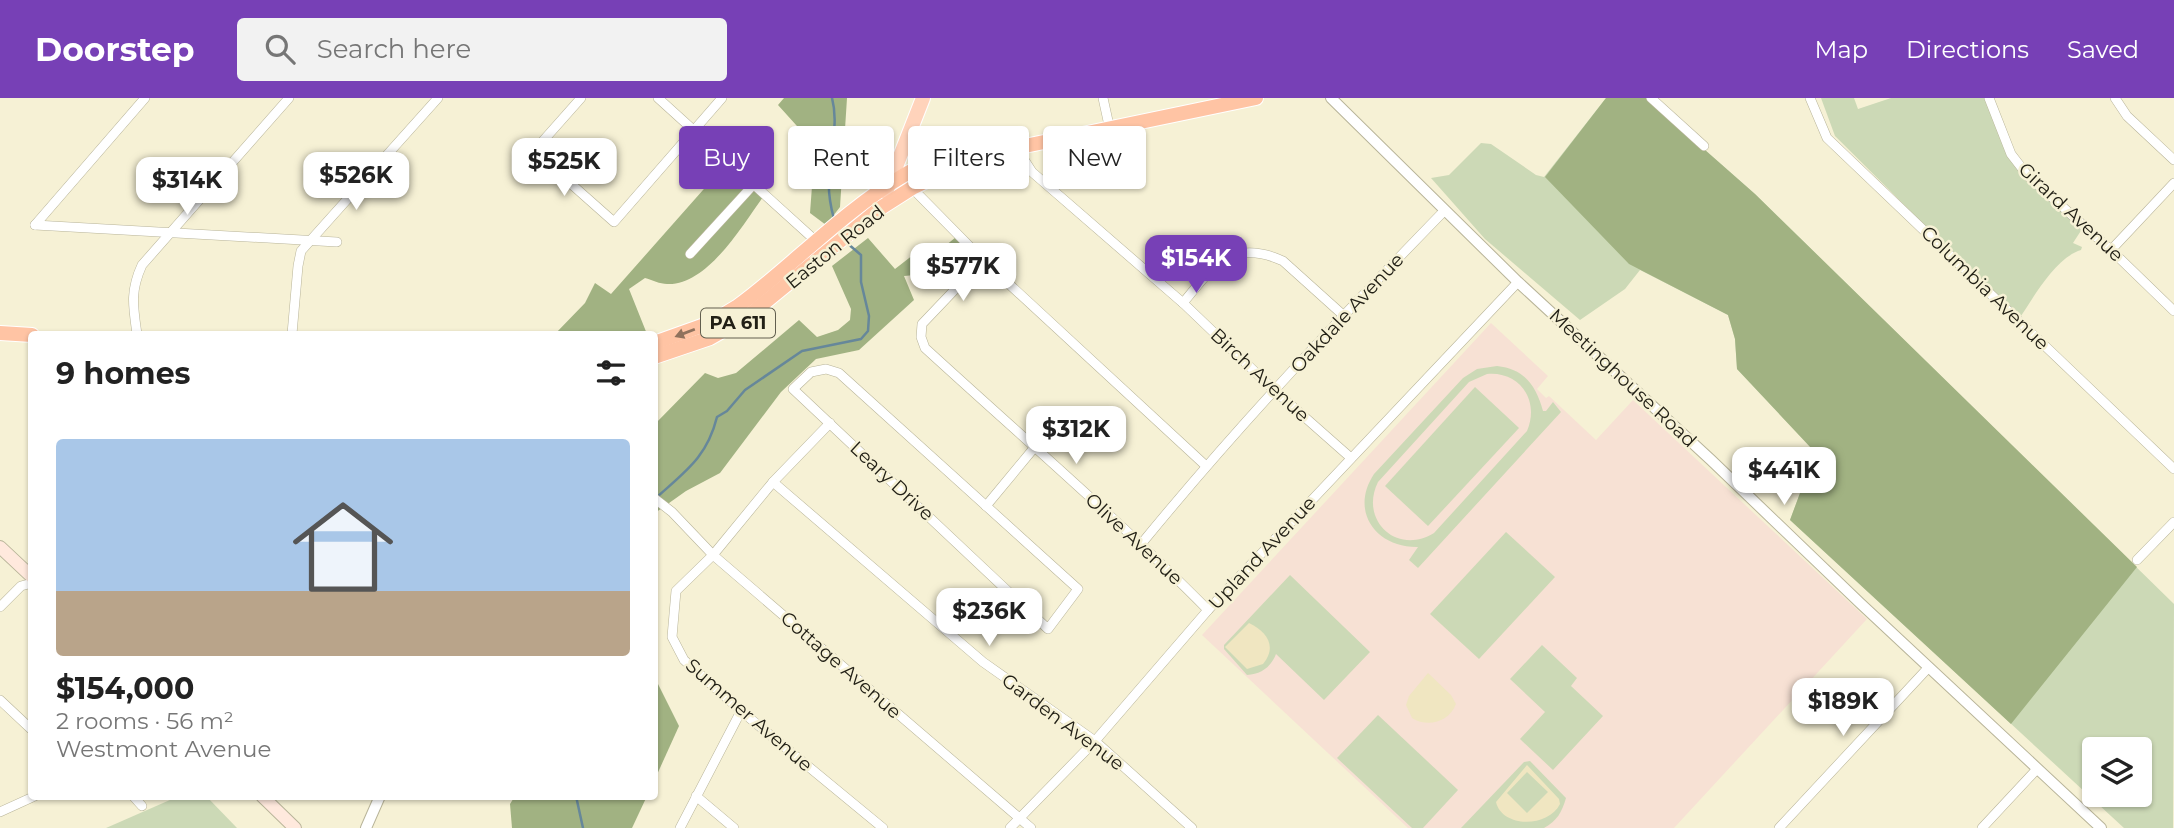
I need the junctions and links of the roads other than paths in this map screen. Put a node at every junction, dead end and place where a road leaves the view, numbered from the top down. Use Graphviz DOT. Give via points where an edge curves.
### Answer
graph roads {
  1 [pos="145,98"];
  2 [pos="289,98"];
  3 [pos="438,98"];
  4 [pos="581,98"];
  5 [pos="657,98"];
  6 [pos="722,98"];
  7 [pos="923,98"];
  8 [pos="1103,98"];
  9 [pos="1256,98"];
  10 [pos="1331,98"];
  11 [pos="1651,98"];
  12 [pos="1810,98"];
  13 [pos="1989,98"];
  14 [pos="2115,98"];
  15 [pos="688,126"];
  16 [pos="697,126"];
  17 [pos="1109,126"];
  18 [pos="1128,126"];
  19 [pos="679,146"];
  20 [pos="1703,146"];
  21 [pos="2174,160"];
  22 [pos="1029,167"];
  23 [pos="894,170"];
  24 [pos="2174,184"];
  25 [pos="750,189"];
  26 [pos="761,189"];
  27 [pos="883,189"];
  28 [pos="887,189"];
  29 [pos="910,189"];
  30 [pos="913,189"];
  31 [pos="879,209"];
  32 [pos="1444,211"];
  33 [pos="850,222"];
  34 [pos="172,231"];
  35 [pos="310,240"];
  36 [pos="337,242"];
  37 [pos="822,247"];
  38 [pos="2111,250"];
  39 [pos="690,254"];
  40 [pos="983,260"];
  41 [pos="1518,282"];
  42 [pos="1183,303"];
  43 [pos="2174,311"];
  44 [pos="1343,315"];
  45 [pos="137,331"];
  46 [pos="292,331"];
  47 [pos="0,332"];
  48 [pos="28,335"];
  49 [pos="658,342"];
  50 [pos="658,356"];
  51 [pos="1274,390"];
  52 [pos="830,423"];
  53 [pos="1034,448"];
  54 [pos="1351,458"];
  55 [pos="1205,465"];
  56 [pos="2174,469"];
  57 [pos="773,482"];
  58 [pos="658,501"];
  59 [pos="986,506"];
  60 [pos="2174,522"];
  61 [pos="1142,543"];
  62 [pos="0,547"];
  63 [pos="713,555"];
  64 [pos="2137,560"];
  65 [pos="28,573"];
  66 [pos="28,584"];
  67 [pos="0,607"];
  68 [pos="1208,610"];
  69 [pos="1928,668"];
  70 [pos="0,700"];
  71 [pos="741,711"];
  72 [pos="28,726"];
  73 [pos="1095,741"];
  74 [pos="2037,769"];
  75 [pos="696,796"];
  76 [pos="28,799"];
  77 [pos="137,800"];
  78 [pos="266,800"];
  79 [pos="378,800"];
  80 [pos="142,806"];
  81 [pos="0,812"];
  82 [pos="1020,818"];
  83 [pos="295,828"];
  84 [pos="366,828"];
  85 [pos="680,828"];
  86 [pos="734,828"];
  87 [pos="883,828"];
  88 [pos="1010,828"];
  89 [pos="1031,828"];
  90 [pos="1192,828"];
  91 [pos="1779,828"];
  92 [pos="1982,828"];
  93 [pos="2101,828"];
  1 -- 34 [label="street" via="35,225"];
  2 -- 34 [label="street"];
  3 -- 35 [label="street"];
  4 -- 19 [label="street" via="534,151 614,222"];
  5 -- 15 [label="street"];
  6 -- 16 [label="street"];
  7 -- 23 [label="main road"];
  8 -- 17 [label="street"];
  9 -- 18 [label="highway, Easton Road / PA 611"];
  10 -- 32 [label="street, Meetinghouse Road"];
  11 -- 20 [label="street"];
  12 -- 56 [label="street, Columbia Avenue" via="1827,138"];
  13 -- 38 [label="street, Girard Avenue" via="2011,154 2028,176"];
  14 -- 21 [label="street" via="2127,116"];
  22 -- 42 [label="street, Birch Avenue"];
  24 -- 38 [label="street"];
  25 -- 39 [label="street"];
  26 -- 37 [label="street"];
  27 -- 33 [label="highway, Easton Road / PA 611"];
  28 -- 31 [label="main road"];
  29 -- 31 [label="highway, Easton Road / PA 611"];
  30 -- 40 [label="street"];
  31 -- 33 [label="highway, Easton Road / PA 611"];
  32 -- 41 [label="street, Meetinghouse Road"];
  32 -- 44 [label="street, Oakdale Avenue"];
  33 -- 37 [label="highway, Easton Road / PA 611"];
  34 -- 35 [label="street"];
  34 -- 45 [label="street" via="136,278 132,298"];
  35 -- 36 [label="street"];
  35 -- 46 [label="street" via="298,265"];
  37 -- 49 [label="highway, Easton Road / PA 611, one-way" via="725,314"];
  37 -- 50 [label="highway, Easton Road / PA 611" via="736,324"];
  38 -- 43 [label="street, Girard Avenue"];
  40 -- 53 [label="street, Olive Avenue" via="922,324 921,337 925,348"];
  40 -- 55 [label="street"];
  41 -- 54 [label="street, Upland Avenue"];
  41 -- 69 [label="street, Meetinghouse Road"];
  42 -- 44 [label="street" via="1214,265 1228,256 1256,253 1283,261"];
  42 -- 51 [label="street, Birch Avenue"];
  44 -- 51 [label="street, Oakdale Avenue"];
  47 -- 48 [label="highway"];
  51 -- 54 [label="street, Birch Avenue"];
  51 -- 55 [label="street, Oakdale Avenue"];
  52 -- 57 [label="street, Summer Avenue"];
  52 -- 59 [label="street, Leary Drive" via="793,389 811,372 826,369 839,373"];
  52 -- 59 [label="street, Leary Drive" via="1048,629 1078,589"];
  53 -- 59 [label="street"];
  53 -- 61 [label="street, Olive Avenue"];
  54 -- 68 [label="street, Upland Avenue"];
  55 -- 61 [label="street, Oakdale Avenue"];
  57 -- 63 [label="street, Summer Avenue"];
  57 -- 73 [label="street, Garden Avenue" via="983,662"];
  58 -- 63 [label="street, Cottage Avenue"];
  60 -- 64 [label="street"];
  61 -- 68 [label="street, Olive Avenue"];
  62 -- 65 [label="main road"];
  63 -- 71 [label="street, Summer Avenue" via="677,591 672,637 684,660"];
  63 -- 82 [label="street, Cottage Avenue"];
  66 -- 67 [label="street"];
  68 -- 73 [label="street, Upland Avenue"];
  69 -- 74 [label="street, Meetinghouse Road"];
  69 -- 91 [label="street"];
  70 -- 72 [label="street"];
  71 -- 75 [label="street"];
  71 -- 87 [label="street, Summer Avenue"];
  73 -- 82 [label="street, Upland Avenue"];
  73 -- 90 [label="street, Garden Avenue"];
  74 -- 92 [label="street"];
  74 -- 93 [label="street, Meetinghouse Road"];
  75 -- 85 [label="street"];
  75 -- 86 [label="street"];
  76 -- 81 [label="street"];
  77 -- 80 [label="street"];
  78 -- 83 [label="main road"];
  79 -- 84 [label="street"];
  82 -- 88 [label="street, Upland Avenue"];
  82 -- 89 [label="street, Cottage Avenue"];
}
